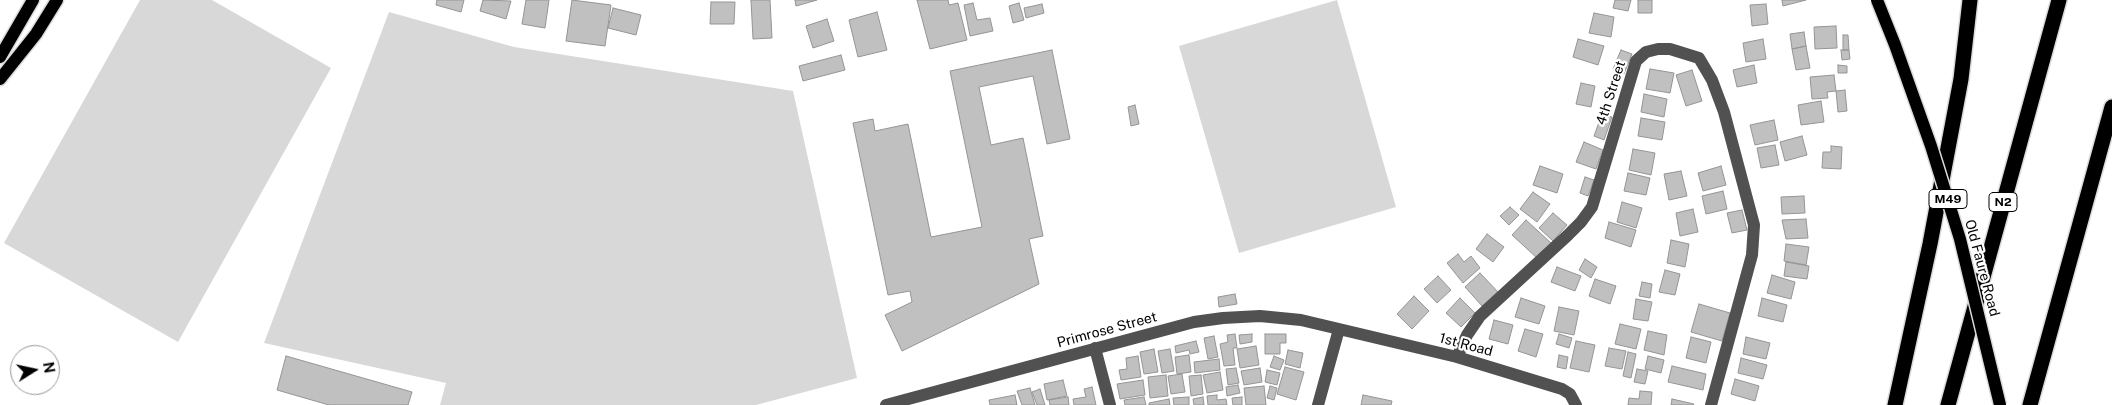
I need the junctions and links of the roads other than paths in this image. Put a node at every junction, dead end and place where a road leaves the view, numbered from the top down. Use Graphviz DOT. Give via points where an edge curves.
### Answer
graph roads {
  1 [pos="34,0"];
  2 [pos="57,0"];
  3 [pos="1877,0"];
  4 [pos="1970,0"];
  5 [pos="2059,0"];
  6 [pos="0,56"];
  7 [pos="0,79"];
  8 [pos="2112,107"];
  9 [pos="1339,329"];
  10 [pos="1095,348"];
  11 [pos="1457,357"];
  12 [pos="886,405"];
  13 [pos="1110,405"];
  14 [pos="1318,405"];
  15 [pos="1576,405"];
  16 [pos="1711,405"];
  17 [pos="1895,405"];
  18 [pos="1948,405"];
  19 [pos="2000,405"];
  20 [pos="2030,405"];
  1 -- 6 [label="main road"];
  2 -- 7 [label="main road" via="36,34"];
  3 -- 19 [label="main road, Old Faure Road / M49, bridge" via="1911,88 1955,221"];
  4 -- 17 [label="highway" via="1961,79"];
  5 -- 18 [label="highway, N2"];
  8 -- 20 [label="highway"];
  9 -- 10 [label="street, Primrose Street" via="1293,319 1260,316 1223,318 1194,322"];
  9 -- 11 [label="street, 1st Road"];
  9 -- 14 [label="street"];
  10 -- 12 [label="street, Primrose Street"];
  10 -- 13 [label="street"];
  11 -- 15 [label="street, 1st Road" via="1562,389 1570,394"];
  11 -- 16 [label="street, 4th Street" via="1480,316 1568,235 1592,207 1636,61 1646,52 1670,49 1699,58 1712,80 1724,112 1754,226 1752,256"];
}
